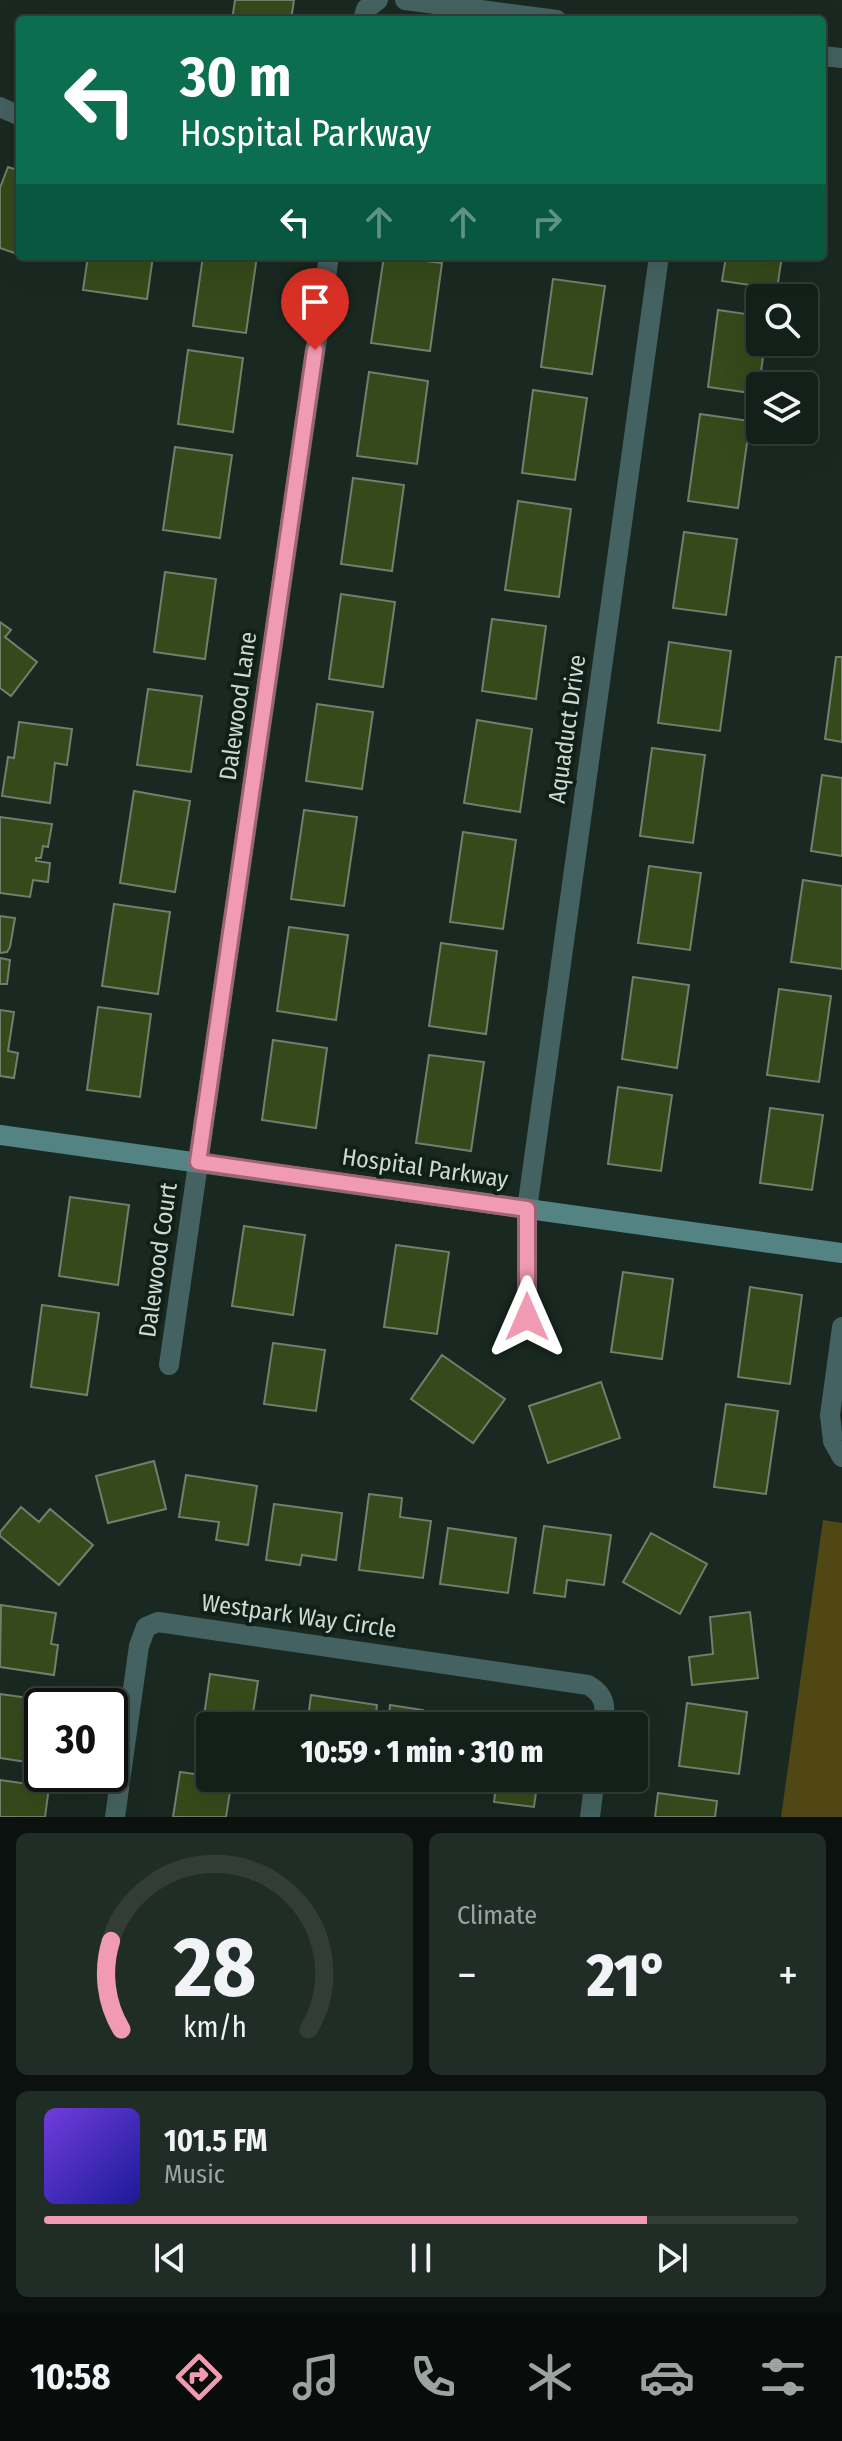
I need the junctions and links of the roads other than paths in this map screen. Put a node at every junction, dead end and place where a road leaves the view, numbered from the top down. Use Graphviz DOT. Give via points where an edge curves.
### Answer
graph roads {
  1 [pos="405,0"];
  2 [pos="527,16"];
  3 [pos="328,260"];
  4 [pos="658,260"];
  5 [pos="0,1135"];
  6 [pos="198,1162"];
  7 [pos="527,1209"];
  8 [pos="842,1253"];
  9 [pos="527,1317"];
  10 [pos="842,1327"];
  11 [pos="169,1365"];
  12 [pos="842,1457"];
  13 [pos="603,1712"];
  14 [pos="593,1792"];
  15 [pos="115,1817"];
  16 [pos="590,1817"];
  1 -- 2 [label="street"];
  3 -- 6 [label="street, Dalewood Lane"];
  4 -- 7 [label="street, Aquaduct Drive"];
  5 -- 6 [label="street, Hospital Parkway"];
  6 -- 7 [label="street, Hospital Parkway"];
  6 -- 11 [label="street, Dalewood Court"];
  7 -- 8 [label="street, Hospital Parkway"];
  7 -- 9 [label="street, Aquaduct Drive"];
  10 -- 12 [label="street" via="830,1415 833,1441"];
  13 -- 15 [label="street, Westpark Way Circle" via="603,1697 588,1685 158,1622 146,1627 139,1646"];
  14 -- 16 [label="street"];
}
